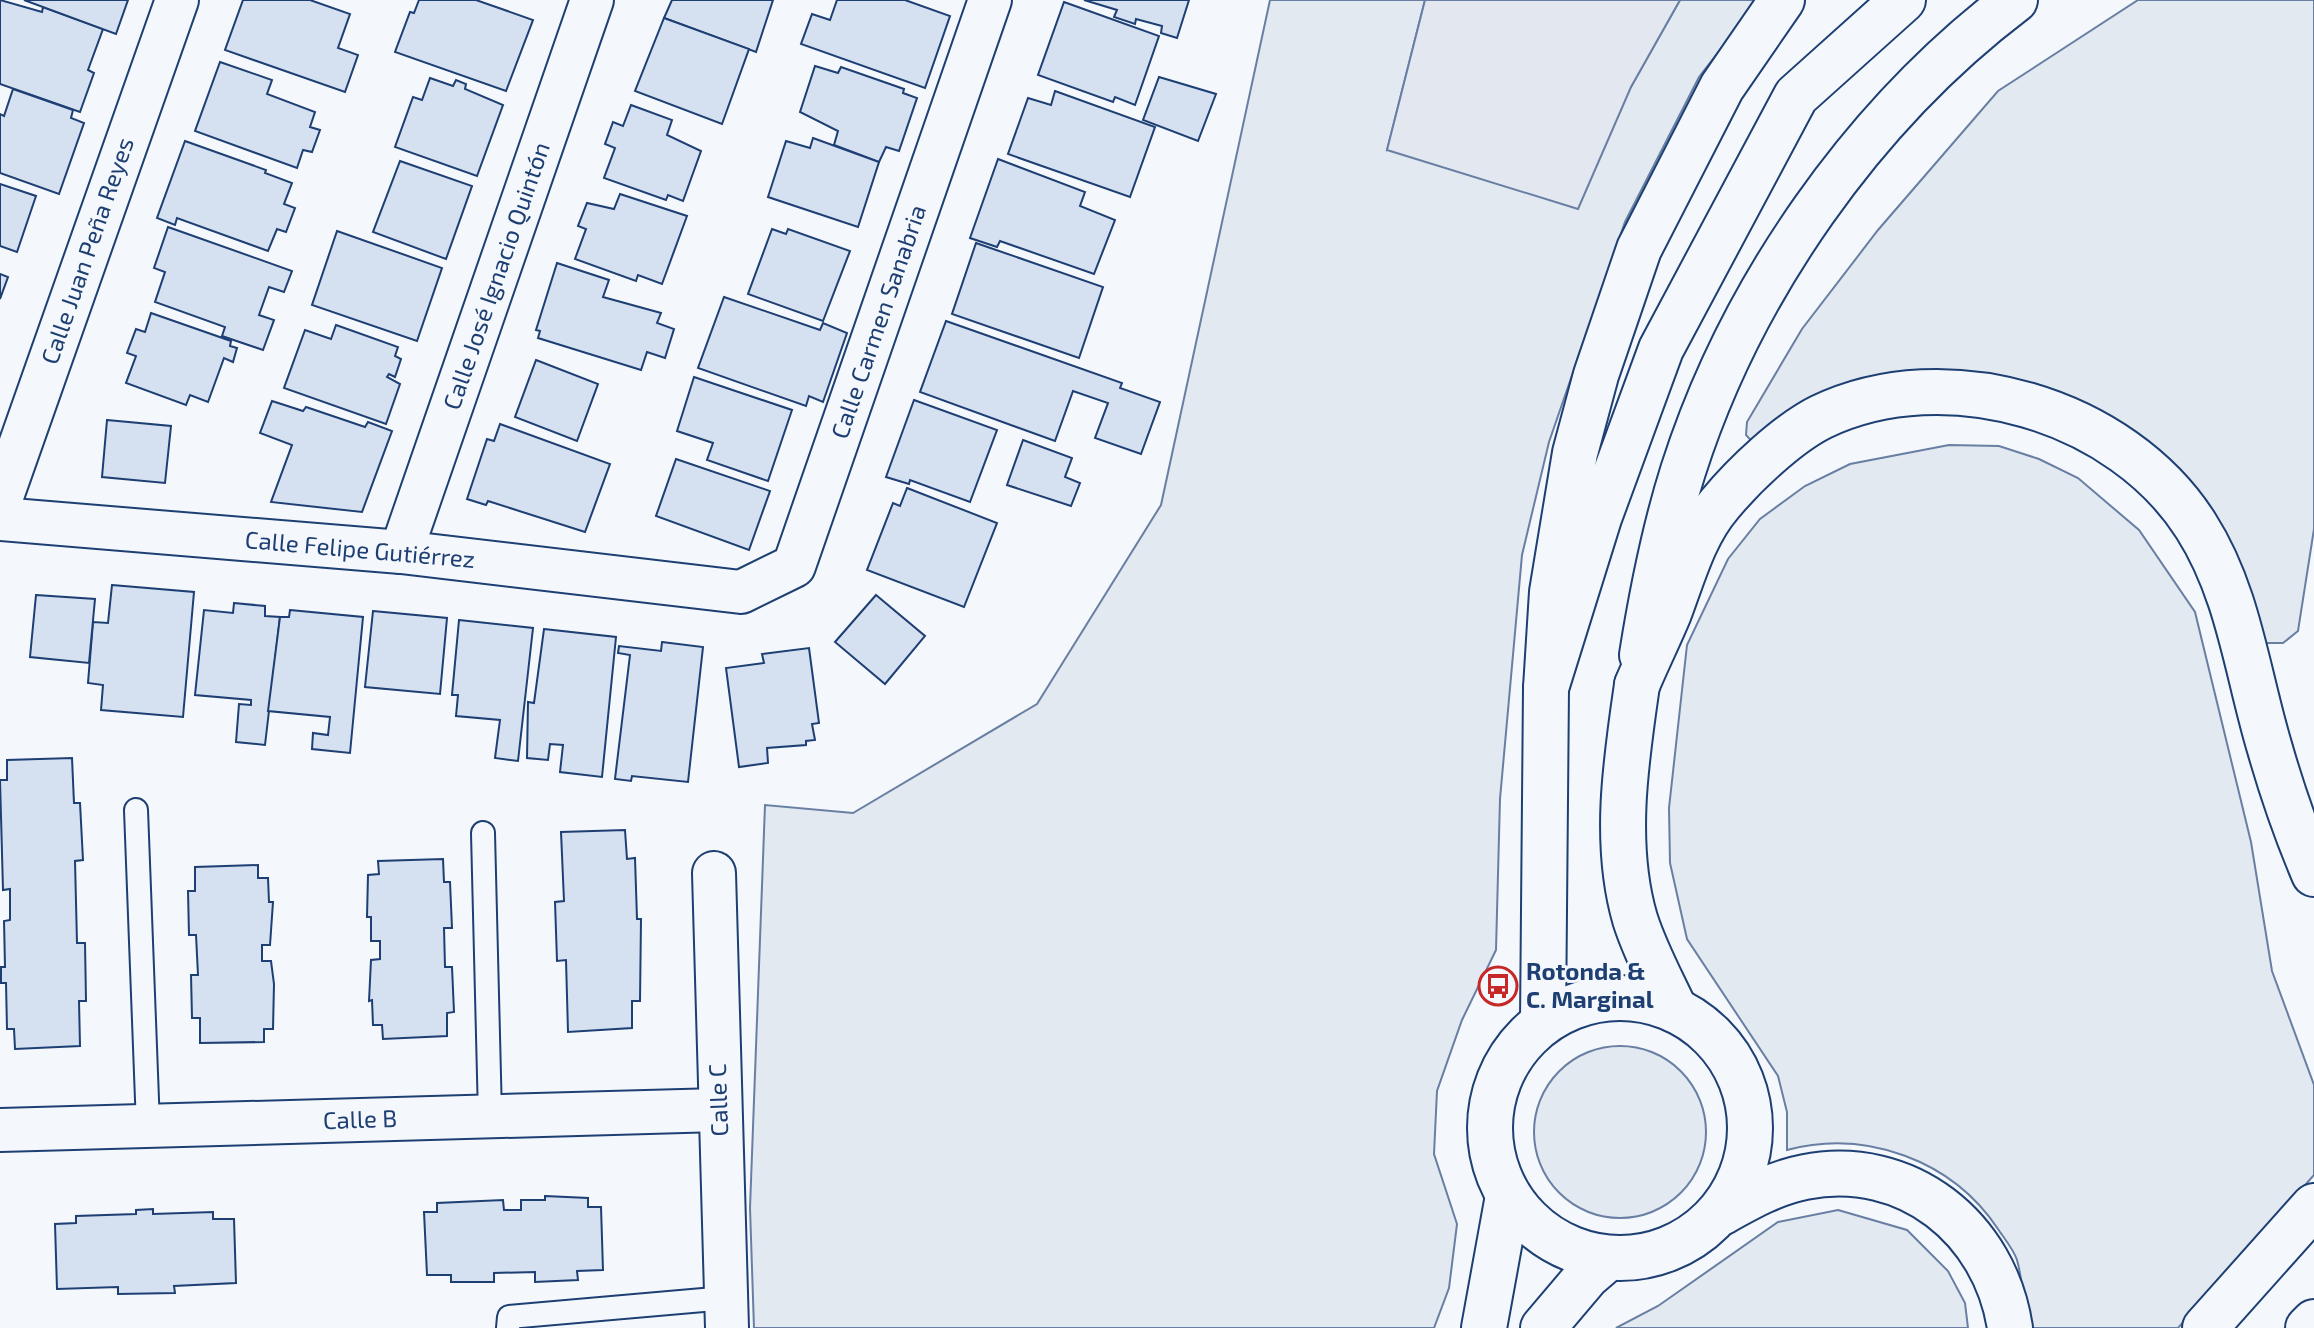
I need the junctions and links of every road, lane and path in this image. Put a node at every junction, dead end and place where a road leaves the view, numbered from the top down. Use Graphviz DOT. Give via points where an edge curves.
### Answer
graph roads {
  1 [pos="177,0"];
  2 [pos="592,0"];
  3 [pos="990,0"];
  4 [pos="1782,0"];
  5 [pos="1903,0"];
  6 [pos="2015,0"];
  7 [pos="0,502"];
  8 [pos="0,519"];
  9 [pos="401,552"];
  10 [pos="718,589"];
  11 [pos="1637,685"];
  12 [pos="1546,688"];
  13 [pos="136,810"];
  14 [pos="483,833"];
  15 [pos="714,873"];
  16 [pos="2314,874"];
  17 [pos="1675,1010"];
  18 [pos="1543,1022"];
  19 [pos="719,1110"];
  20 [pos="490,1116"];
  21 [pos="148,1126"];
  22 [pos="0,1130"];
  23 [pos="1508,1196"];
  24 [pos="2314,1206"];
  25 [pos="1721,1213"];
  26 [pos="1608,1258"];
  27 [pos="726,1313"];
  28 [pos="2314,1322"];
  29 [pos="508,1328"];
  30 [pos="1484,1328"];
  31 [pos="1543,1328"];
  32 [pos="2010,1328"];
  33 [pos="2205,1328"];
  34 [pos="2308,1328"];
  1 -- 7 [label="street, Calle Juan Peña Reyes"];
  2 -- 9 [label="street, Calle José Ignacio Quintón"];
  3 -- 10 [label="street, Calle Carmen Sanabria" via="794,566 741,592"];
  4 -- 12 [label="main road" via="1722,87 1639,249 1575,453 1552,592"];
  5 -- 12 [label="main road" via="1796,96 1667,337 1599,518"];
  6 -- 11 [label="main road" via="1951,53 1846,168 1756,303 1684,470 1656,570"];
  8 -- 9 [label="street, Calle Felipe Gutiérrez"];
  9 -- 10 [label="street, Calle Felipe Gutiérrez"];
  11 -- 16 [label="main road" via="1693,549 1719,505 1789,438 1821,417 1868,402 1958,391 2005,397 2043,409 2120,451 2163,482 2195,524 2219,567 2269,748"];
  11 -- 17 [label="main road" via="1626,770 1625,856 1635,918"];
  12 -- 18 [label="main road"];
  13 -- 21 [label="lane"];
  14 -- 20 [label="lane"];
  15 -- 19 [label="street, Calle C"];
  17 -- 18 [label="main road" via="1620,996 1572,1005"];
  17 -- 25 [label="main road" via="1722,1046 1745,1095 1748,1151 1740,1182"];
  18 -- 23 [label="main road" via="1508,1064 1493,1114 1491,1141"];
  19 -- 20 [label="street, Calle B"];
  19 -- 27 [label="street, Calle C"];
  20 -- 21 [label="street, Calle B"];
  21 -- 22 [label="street, Calle B"];
  23 -- 26 [label="main road" via="1547,1238"];
  23 -- 30 [label="main road"];
  24 -- 33 [label="main road"];
  25 -- 26 [label="main road" via="1670,1250"];
  25 -- 32 [label="main road" via="1807,1177 1840,1174 1897,1182 1927,1196 1974,1239 1992,1265"];
  26 -- 31 [label="main road"];
  27 -- 29 [label="lane" via="509,1317"];
  28 -- 34 [label="main road"];
}
